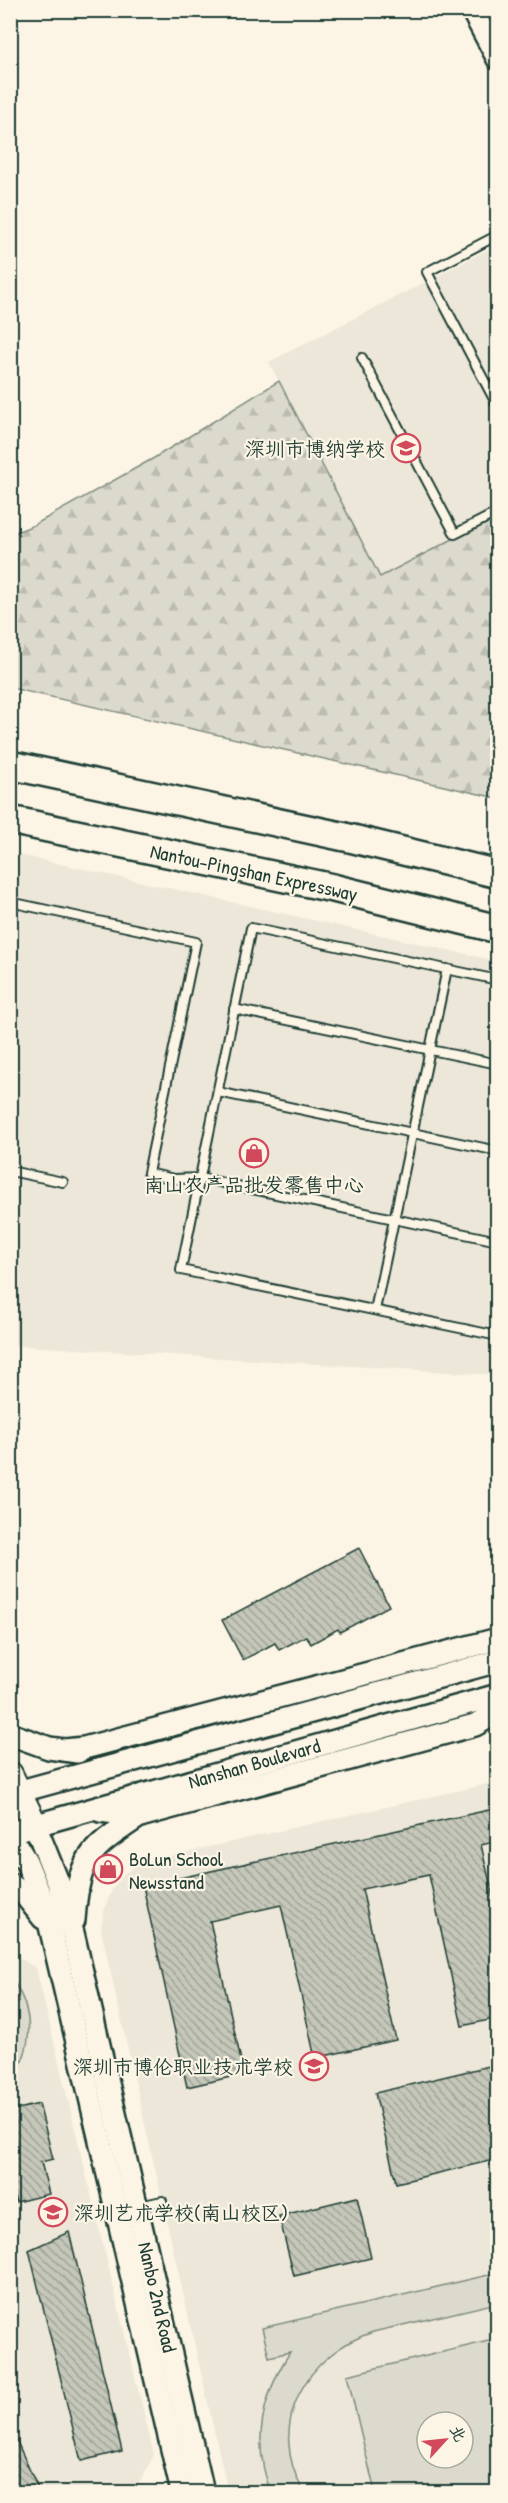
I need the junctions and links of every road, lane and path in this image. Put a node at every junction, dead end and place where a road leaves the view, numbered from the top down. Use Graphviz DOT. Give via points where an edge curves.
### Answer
graph roads {
  1 [pos="472,10"];
  2 [pos="498,59"];
  3 [pos="498,235"];
  4 [pos="363,358"];
  5 [pos="496,403"];
  6 [pos="498,512"];
  7 [pos="10,765"];
  8 [pos="10,820"];
  9 [pos="498,874"];
  10 [pos="10,902"];
  11 [pos="498,929"];
  12 [pos="447,969"];
  13 [pos="498,980"];
  14 [pos="234,1009"];
  15 [pos="430,1050"];
  16 [pos="498,1064"];
  17 [pos="218,1092"];
  18 [pos="412,1133"];
  19 [pos="498,1151"];
  20 [pos="10,1171"];
  21 [pos="200,1178"];
  22 [pos="63,1182"];
  23 [pos="395,1219"];
  24 [pos="498,1241"];
  25 [pos="375,1310"];
  26 [pos="498,1336"];
  27 [pos="498,1639"];
  28 [pos="422,1659"];
  29 [pos="498,1660"];
  30 [pos="498,1695"];
  31 [pos="498,1712"];
  32 [pos="498,1718"];
  33 [pos="181,1722"];
  34 [pos="475,1725"];
  35 [pos="10,1734"];
  36 [pos="65,1750"];
  37 [pos="135,1761"];
  38 [pos="191,1781"];
  39 [pos="14,1787"];
  40 [pos="90,1810"];
  41 [pos="140,1816"];
  42 [pos="35,1825"];
  43 [pos="10,1833"];
  44 [pos="10,1884"];
  45 [pos="63,1936"];
  46 [pos="162,2201"];
  47 [pos="127,2209"];
  48 [pos="182,2493"];
  49 [pos="203,2493"];
  1 -- 2 [label="street"];
  3 -- 5 [label="lane" via="427,272"];
  4 -- 6 [label="lane" via="455,534"];
  7 -- 9 [label="highway"];
  8 -- 11 [label="highway, Nantou-Pingshan Expressway" via="333,888"];
  10 -- 21 [label="lane" via="196,942 148,1173 174,1179"];
  12 -- 13 [label="lane"];
  12 -- 14 [label="lane" via="251,928"];
  12 -- 15 [label="lane"];
  14 -- 15 [label="lane"];
  14 -- 17 [label="lane"];
  15 -- 16 [label="lane"];
  15 -- 18 [label="lane"];
  17 -- 18 [label="lane"];
  17 -- 21 [label="lane"];
  18 -- 19 [label="lane"];
  18 -- 23 [label="lane"];
  20 -- 22 [label="lane"];
  21 -- 23 [label="lane"];
  21 -- 25 [label="lane" via="181,1270"];
  23 -- 24 [label="lane"];
  23 -- 25 [label="lane"];
  25 -- 26 [label="lane"];
  27 -- 28 [label="street"];
  28 -- 29 [label="street"];
  28 -- 33 [label="street"];
  29 -- 37 [label="street, Nanshan Boulevard"];
  30 -- 38 [label="street, Nanshan Boulevard"];
  31 -- 34 [label="street"];
  32 -- 34 [label="street"];
  33 -- 36 [label="street"];
  33 -- 37 [label="street"];
  34 -- 41 [label="street"];
  35 -- 36 [label="street"];
  36 -- 37 [label="street"];
  37 -- 39 [label="street, Nanshan Boulevard"];
  38 -- 40 [label="street, Nanshan Boulevard"];
  38 -- 41 [label="street"];
  39 -- 42 [label="main road"];
  40 -- 41 [label="street"];
  40 -- 42 [label="street, Nanshan Boulevard"];
  41 -- 45 [label="street" via="114,1831 85,1863"];
  42 -- 43 [label="street, Nanshan Boulevard"];
  42 -- 45 [label="street, Nanbo 2nd Road" via="58,1882"];
  43 -- 45 [label="street, Nanbo 2nd Road"];
  44 -- 45 [label="street"];
  45 -- 47 [label="street, Nanbo 2nd Road"];
  46 -- 47 [label="lane"];
  47 -- 48 [label="street, Nanbo 2nd Road"];
  47 -- 49 [label="street, Nanbo 2nd Road"];
}
